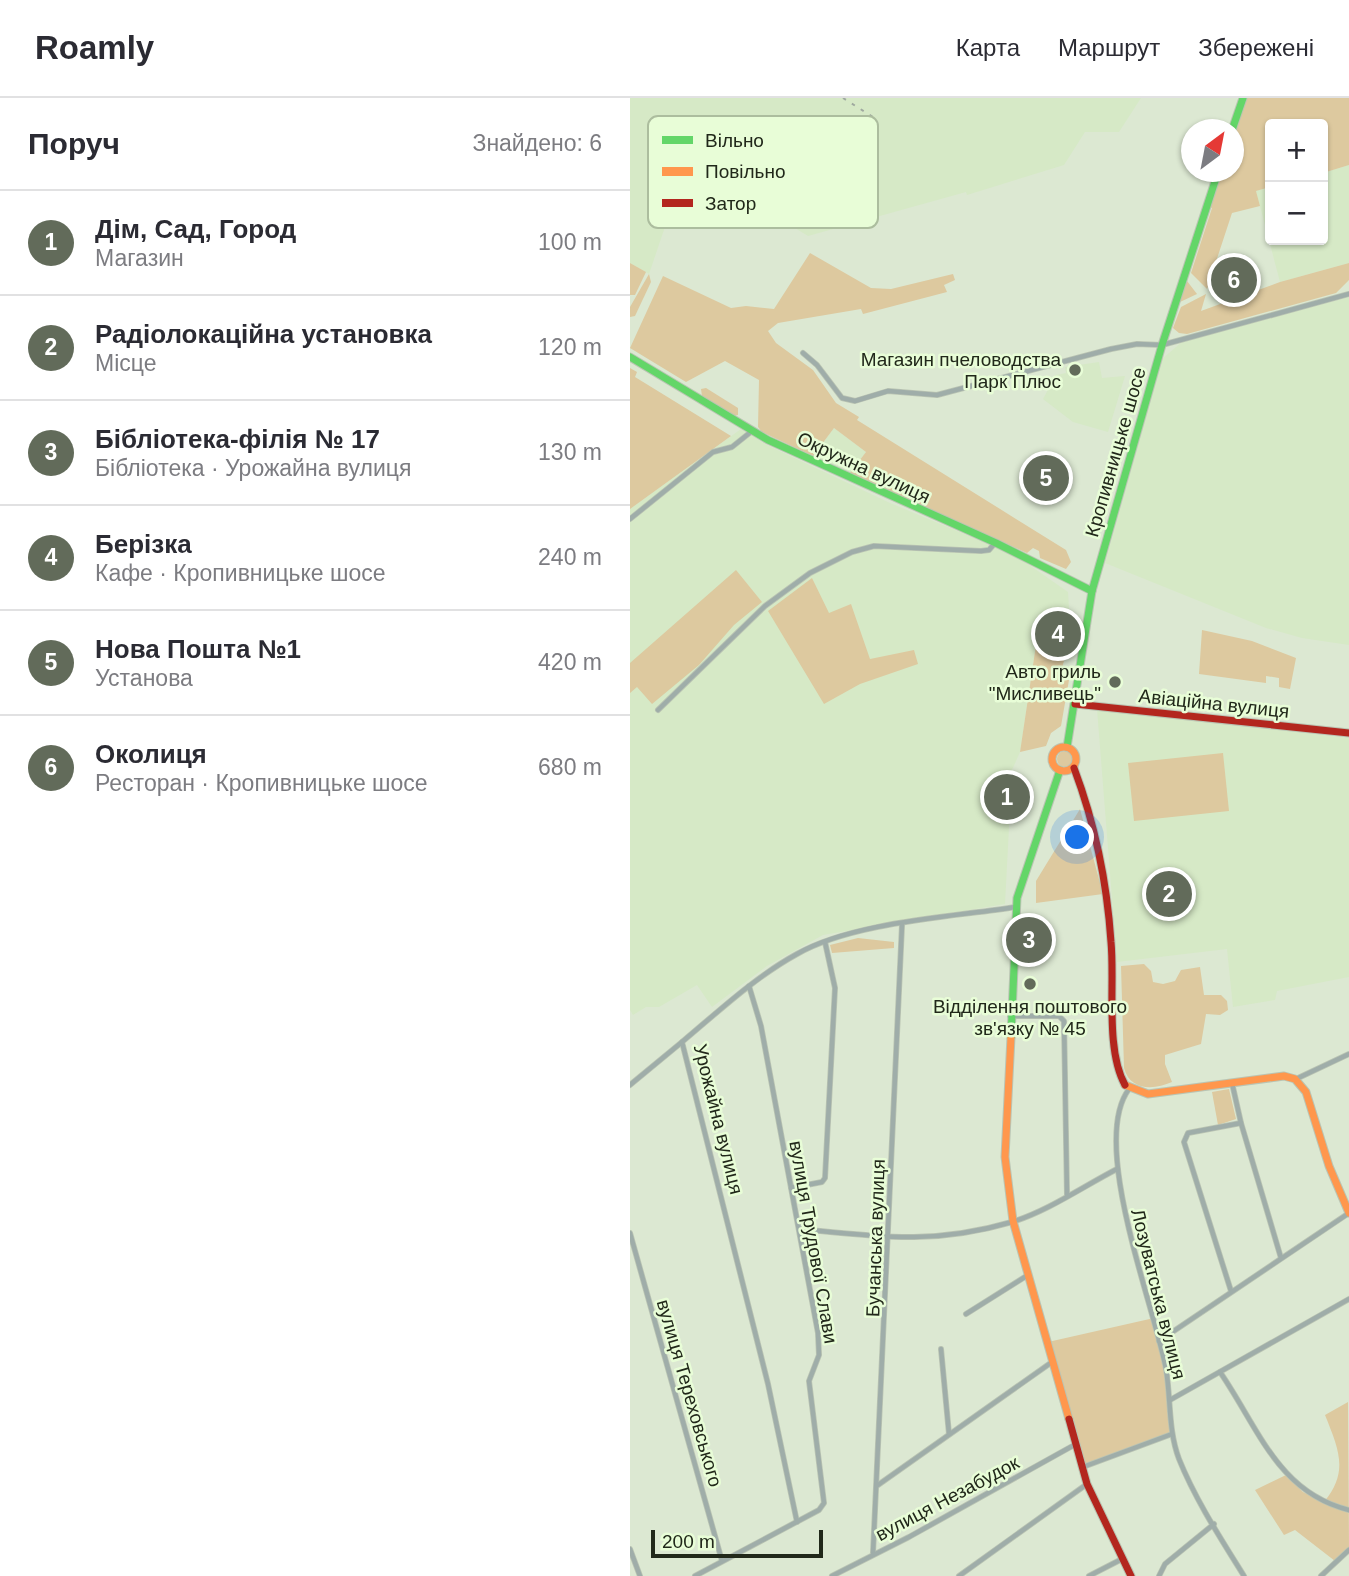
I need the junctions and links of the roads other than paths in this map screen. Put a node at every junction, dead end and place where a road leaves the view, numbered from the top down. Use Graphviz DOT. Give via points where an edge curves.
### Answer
graph roads {
  1 [pos="1243,98"];
  2 [pos="1236,119"];
  3 [pos="1215,182"];
  4 [pos="1349,294"];
  5 [pos="1163,345"];
  6 [pos="803,354"];
  7 [pos="630,357"];
  8 [pos="752,431"];
  9 [pos="630,519"];
  10 [pos="996,543"];
  11 [pos="1091,591"];
  12 [pos="1075,704"];
  13 [pos="658,710"];
  14 [pos="1349,733"];
  15 [pos="1067,747"];
  16 [pos="1074,768"];
  17 [pos="1060,771"];
  18 [pos="1017,906"];
  19 [pos="902,925"];
  20 [pos="825,942"];
  21 [pos="749,986"];
  22 [pos="1010,1016"];
  23 [pos="682,1042"];
  24 [pos="1349,1054"];
  25 [pos="1295,1079"];
  26 [pos="1232,1083"];
  27 [pos="630,1085"];
  28 [pos="1129,1089"];
  29 [pos="1241,1123"];
  30 [pos="1117,1169"];
  31 [pos="791,1188"];
  32 [pos="1067,1195"];
  33 [pos="1349,1213"];
  34 [pos="1013,1222"];
  35 [pos="800,1229"];
  36 [pos="630,1233"];
  37 [pos="889,1238"];
  38 [pos="1281,1258"];
  39 [pos="1028,1275"];
  40 [pos="1231,1291"];
  41 [pos="1349,1298"];
  42 [pos="966,1314"];
  43 [pos="1159,1341"];
  44 [pos="941,1349"];
  45 [pos="1053,1362"];
  46 [pos="1220,1372"];
  47 [pos="1170,1400"];
  48 [pos="949,1434"];
  49 [pos="1172,1434"];
  50 [pos="1076,1444"];
  51 [pos="1082,1467"];
  52 [pos="1087,1484"];
  53 [pos="878,1485"];
  54 [pos="1349,1510"];
  55 [pos="797,1522"];
  56 [pos="1214,1524"];
  57 [pos="630,1549"];
  58 [pos="1349,1550"];
  59 [pos="873,1553"];
  60 [pos="1124,1558"];
  61 [pos="722,1561"];
  62 [pos="640,1576"];
  63 [pos="695,1576"];
  64 [pos="832,1576"];
  65 [pos="959,1576"];
  66 [pos="1089,1576"];
  67 [pos="1131,1576"];
  68 [pos="1159,1576"];
  69 [pos="1244,1576"];
  70 [pos="1321,1576"];
  1 -- 2 [label="main road"];
  3 -- 5 [label="main road, Кропивницьке шосе"];
  4 -- 5 [label="street"];
  5 -- 6 [label="street" via="1111,349 937,395 888,391 855,401 842,397"];
  5 -- 11 [label="main road, Кропивницьке шосе"];
  7 -- 8 [label="main road, Окружна вулиця"];
  8 -- 9 [label="street" via="732,447 713,452"];
  8 -- 10 [label="main road, Окружна вулиця"];
  10 -- 11 [label="main road, Окружна вулиця"];
  10 -- 13 [label="street" via="981,551 874,546 852,552 810,573 765,606"];
  11 -- 12 [label="main road, Кропивницьке шосе"];
  12 -- 14 [label="main road, Авіаційна вулиця"];
  12 -- 15 [label="main road, Кропивницьке шосе"];
  15 -- 16 [label="main road, Кропивницьке шосе" via="1076,756"];
  15 -- 17 [label="main road, Кропивницьке шосе" via="1053,755"];
  16 -- 17 [label="main road"];
  16 -- 28 [label="main road" via="1107,894 1119,1069"];
  17 -- 18 [label="main road" via="1024,872"];
  18 -- 19 [label="street, Урожайна вулиця"];
  18 -- 22 [label="main road"];
  19 -- 20 [label="street, Урожайна вулиця"];
  19 -- 37 [label="street, Бучанська вулиця"];
  20 -- 21 [label="street, Урожайна вулиця" via="798,953"];
  20 -- 31 [label="street" via="835,988 825,1178"];
  21 -- 23 [label="street, Урожайна вулиця"];
  21 -- 31 [label="street, вулиця Трудової Слави" via="759,1011"];
  22 -- 32 [label="street" via="1059,1016 1064,1021"];
  22 -- 34 [label="main road" via="1005,1168"];
  23 -- 27 [label="street"];
  23 -- 55 [label="street, Урожайна вулиця" via="768,1384"];
  24 -- 25 [label="street"];
  25 -- 26 [label="main road" via="1284,1076"];
  25 -- 33 [label="main road" via="1306,1092"];
  26 -- 28 [label="main road" via="1148,1094"];
  26 -- 29 [label="street"];
  28 -- 30 [label="street, Лозуватська вулиця" via="1119,1106"];
  29 -- 38 [label="street"];
  29 -- 40 [label="street" via="1184,1137"];
  30 -- 32 [label="street"];
  30 -- 43 [label="street, Лозуватська вулиця"];
  31 -- 35 [label="street, вулиця Трудової Слави"];
  32 -- 34 [label="street"];
  33 -- 38 [label="street"];
  34 -- 37 [label="street" via="939,1238"];
  34 -- 39 [label="main road"];
  35 -- 37 [label="street"];
  35 -- 55 [label="street, вулиця Трудової Слави" via="819,1343 809,1381 824,1503"];
  36 -- 61 [label="street, вулиця Тереховського"];
  37 -- 53 [label="street, Бучанська вулиця"];
  38 -- 40 [label="street"];
  39 -- 42 [label="street"];
  39 -- 45 [label="main road"];
  40 -- 43 [label="street"];
  41 -- 46 [label="street"];
  43 -- 47 [label="street, Лозуватська вулиця"];
  44 -- 48 [label="street"];
  45 -- 48 [label="street"];
  45 -- 50 [label="main road"];
  46 -- 47 [label="street"];
  46 -- 54 [label="street" via="1293,1483 1315,1499"];
  47 -- 49 [label="street, Лозуватська вулиця"];
  48 -- 53 [label="street"];
  49 -- 51 [label="street"];
  49 -- 56 [label="street, Лозуватська вулиця" via="1180,1460"];
  50 -- 51 [label="main road"];
  50 -- 59 [label="street, вулиця Незабудок"];
  51 -- 52 [label="main road"];
  52 -- 60 [label="main road"];
  52 -- 65 [label="street"];
  53 -- 59 [label="street, Бучанська вулиця"];
  55 -- 61 [label="street"];
  56 -- 68 [label="street" via="1165,1564"];
  56 -- 69 [label="street, Лозуватська вулиця"];
  57 -- 62 [label="street"];
  58 -- 70 [label="street"];
  59 -- 64 [label="street, вулиця Незабудок"];
  60 -- 66 [label="street"];
  60 -- 67 [label="main road"];
  61 -- 63 [label="street"];
}
